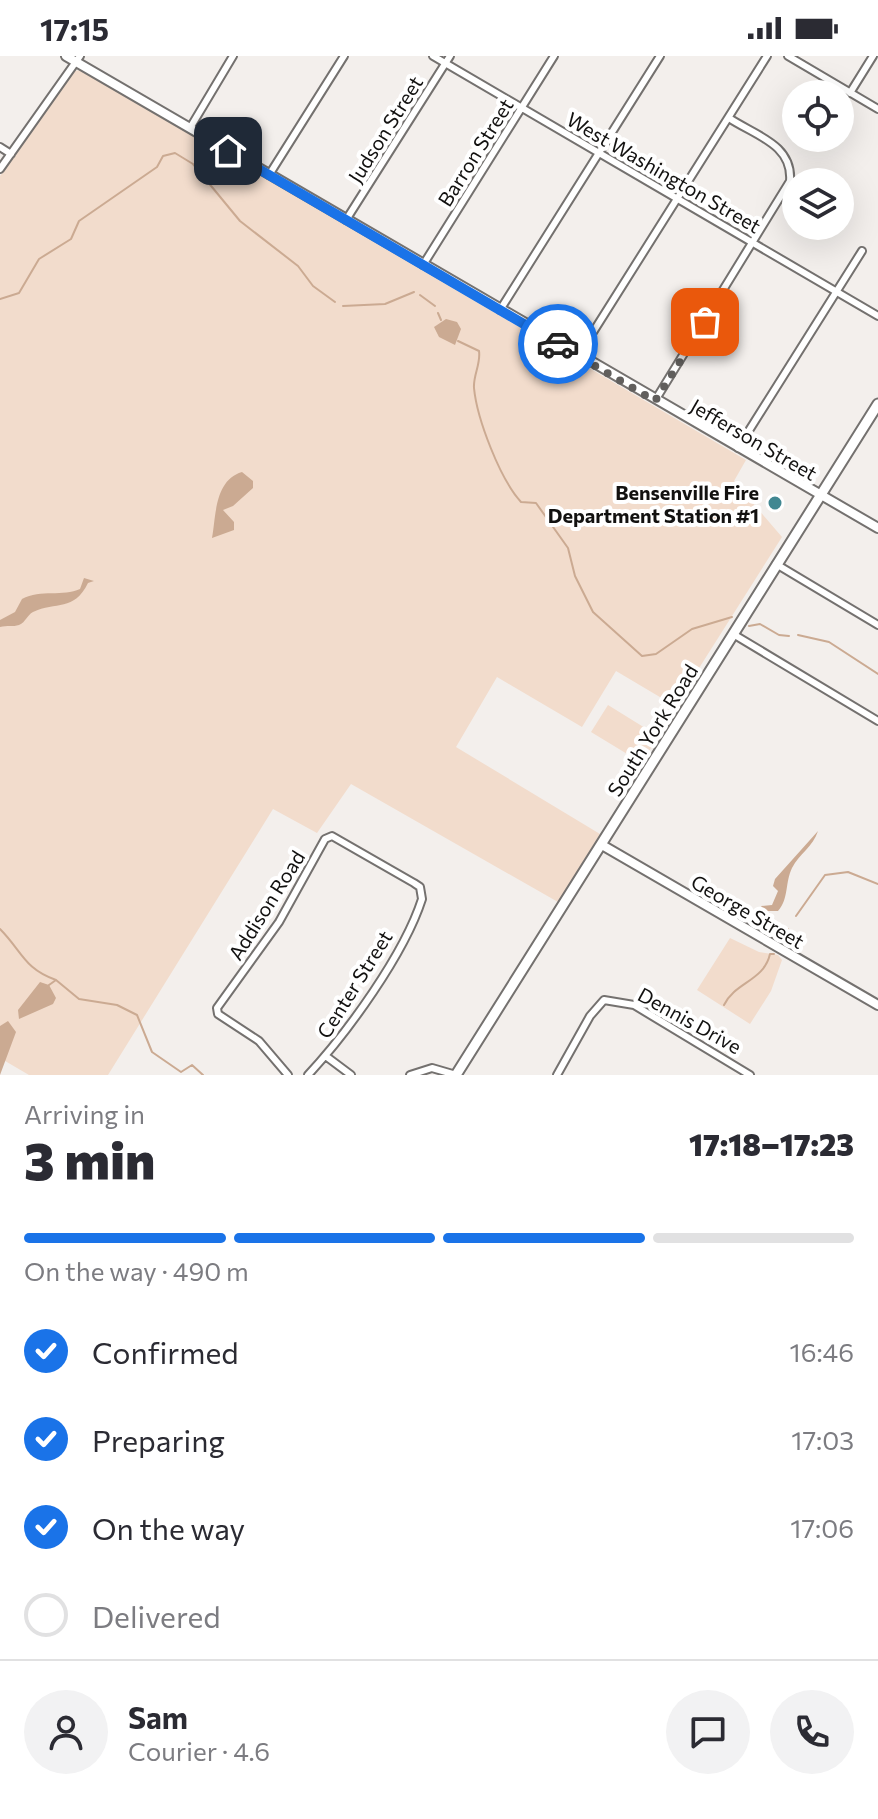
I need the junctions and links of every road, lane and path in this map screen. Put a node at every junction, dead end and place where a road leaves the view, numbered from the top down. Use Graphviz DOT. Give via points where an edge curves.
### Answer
graph roads {
  1 [pos="66,56"];
  2 [pos="233,56"];
  3 [pos="344,56"];
  4 [pos="433,56"];
  5 [pos="554,56"];
  6 [pos="660,56"];
  7 [pos="767,56"];
  8 [pos="788,56"];
  9 [pos="873,56"];
  10 [pos="78,59"];
  11 [pos="448,60"];
  12 [pos="828,80"];
  13 [pos="854,87"];
  14 [pos="854,95"];
  15 [pos="522,107"];
  16 [pos="878,109"];
  17 [pos="729,118"];
  18 [pos="190,128"];
  19 [pos="0,147"];
  20 [pos="599,153"];
  21 [pos="11,154"];
  22 [pos="0,169"];
  23 [pos="269,175"];
  24 [pos="677,198"];
  25 [pos="346,220"];
  26 [pos="754,244"];
  27 [pos="862,251"];
  28 [pos="423,265"];
  29 [pos="836,292"];
  30 [pos="500,310"];
  31 [pos="878,316"];
  32 [pos="578,356"];
  33 [pos="655,401"];
  34 [pos="878,404"];
  35 [pos="738,449"];
  36 [pos="820,496"];
  37 [pos="878,528"];
  38 [pos="776,564"];
  39 [pos="878,625"];
  40 [pos="733,634"];
  41 [pos="878,721"];
  42 [pos="330,836"];
  43 [pos="602,845"];
  44 [pos="878,1005"];
  45 [pos="327,1057"];
  46 [pos="288,1075"];
  47 [pos="308,1075"];
  48 [pos="351,1075"];
  49 [pos="410,1075"];
  50 [pos="456,1075"];
  51 [pos="557,1075"];
  52 [pos="750,1075"];
  1 -- 10 [label="street, Jefferson Street"];
  2 -- 18 [label="street"];
  3 -- 23 [label="street"];
  4 -- 11 [label="street, West Washington Street"];
  5 -- 15 [label="street, Barron Street"];
  6 -- 20 [label="street"];
  7 -- 17 [label="street"];
  8 -- 12 [label="street"];
  9 -- 13 [label="street"];
  10 -- 18 [label="street, Jefferson Street"];
  10 -- 21 [label="street"];
  11 -- 15 [label="street, West Washington Street"];
  11 -- 25 [label="street, Judson Street"];
  14 -- 16 [label="street"];
  15 -- 20 [label="street, West Washington Street"];
  15 -- 28 [label="street, Barron Street"];
  17 -- 24 [label="street"];
  17 -- 26 [label="street" via="788,159 790,181"];
  18 -- 23 [label="street, Jefferson Street"];
  19 -- 21 [label="street"];
  20 -- 24 [label="street, West Washington Street"];
  20 -- 30 [label="street"];
  21 -- 22 [label="street"];
  23 -- 25 [label="street, Jefferson Street"];
  24 -- 26 [label="street, West Washington Street"];
  24 -- 32 [label="street"];
  25 -- 28 [label="street, Jefferson Street"];
  26 -- 29 [label="street, West Washington Street"];
  26 -- 33 [label="street"];
  27 -- 29 [label="street"];
  28 -- 30 [label="street, Jefferson Street"];
  29 -- 31 [label="street, West Washington Street"];
  29 -- 35 [label="street"];
  30 -- 32 [label="street, Jefferson Street"];
  32 -- 33 [label="street, Jefferson Street"];
  33 -- 35 [label="street, Jefferson Street"];
  34 -- 36 [label="main road, South York Road"];
  35 -- 36 [label="street, Jefferson Street"];
  36 -- 37 [label="street, Jefferson Street"];
  36 -- 38 [label="main road, South York Road"];
  38 -- 39 [label="street"];
  38 -- 40 [label="main road, South York Road"];
  40 -- 41 [label="street"];
  40 -- 43 [label="main road, South York Road"];
  42 -- 45 [label="street, Center Street" via="420,887 420,904 383,973"];
  42 -- 46 [label="street, Addison Road" via="279,922 221,1001 218,1014 259,1041"];
  43 -- 44 [label="street, George Street"];
  43 -- 50 [label="main road, South York Road"];
  45 -- 47 [label="street, Center Street"];
  45 -- 48 [label="street"];
  49 -- 50 [label="street" via="432,1068"];
  51 -- 52 [label="street, Dennis Drive" via="604,1000 634,1005"];
}
